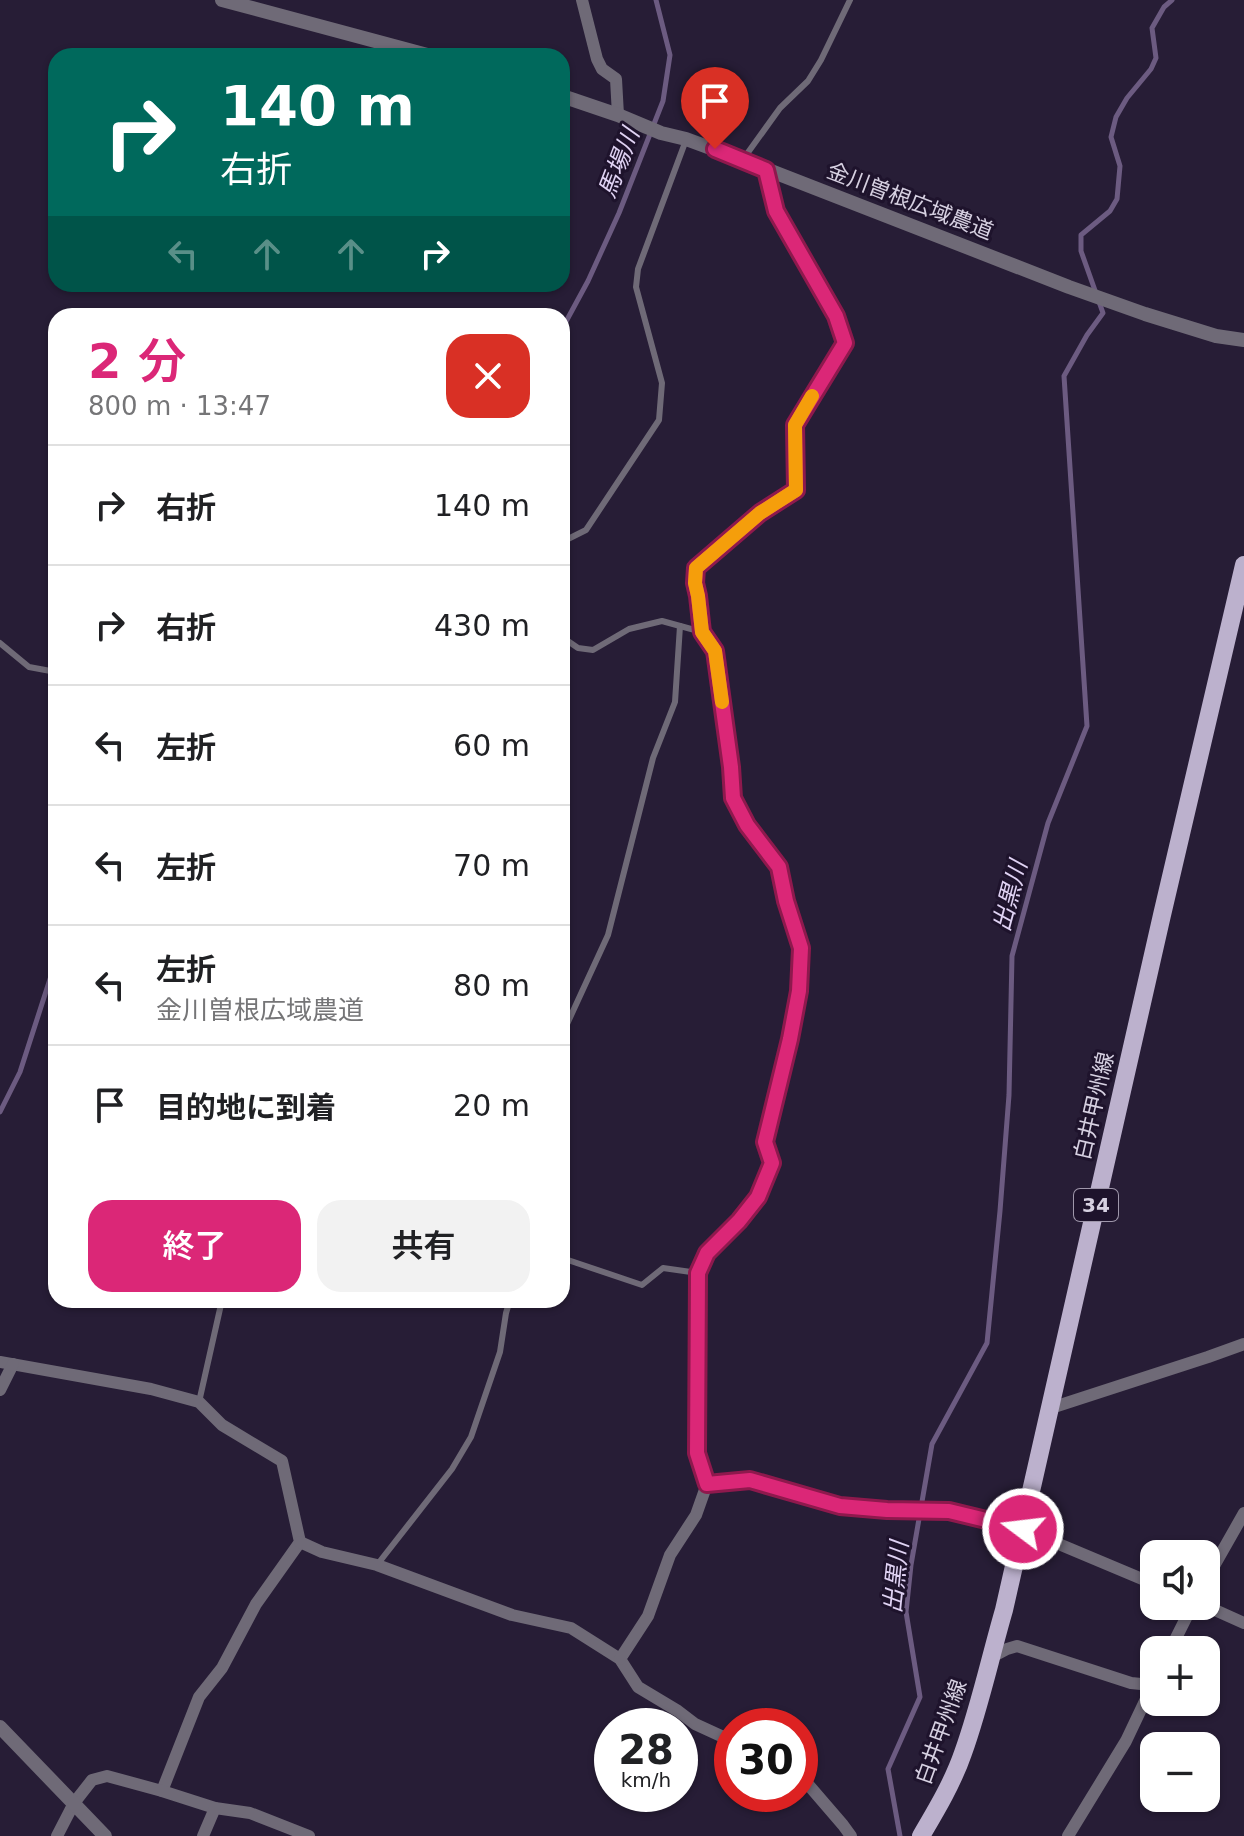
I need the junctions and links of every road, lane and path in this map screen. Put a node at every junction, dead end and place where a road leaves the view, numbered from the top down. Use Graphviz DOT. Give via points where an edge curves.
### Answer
graph roads {
  1 [pos="222,0"];
  2 [pos="582,0"];
  3 [pos="850,0"];
  4 [pos="401,48"];
  5 [pos="570,99"];
  6 [pos="618,115"];
  7 [pos="686,139"];
  8 [pos="743,160"];
  9 [pos="766,170"];
  10 [pos="1244,340"];
  11 [pos="570,538"];
  12 [pos="1244,565"];
  13 [pos="680,626"];
  14 [pos="702,632"];
  15 [pos="570,642"];
  16 [pos="0,643"];
  17 [pos="48,671"];
  18 [pos="570,1018"];
  19 [pos="570,1261"];
  20 [pos="698,1273"];
  21 [pos="220,1308"];
  22 [pos="508,1308"];
  23 [pos="1244,1344"];
  24 [pos="6,1363"];
  25 [pos="0,1390"];
  26 [pos="199,1402"];
  27 [pos="1051,1408"];
  28 [pos="707,1484"];
  29 [pos="1244,1513"];
  30 [pos="1023,1529"];
  31 [pos="300,1542"];
  32 [pos="1220,1555"];
  33 [pos="377,1565"];
  34 [pos="1140,1578"];
  35 [pos="1220,1612"];
  36 [pos="1244,1623"];
  37 [pos="990,1658"];
  38 [pos="620,1659"];
  39 [pos="1140,1684"];
  40 [pos="1140,1711"];
  41 [pos="0,1727"];
  42 [pos="714,1733"];
  43 [pos="162,1791"];
  44 [pos="818,1796"];
  45 [pos="74,1803"];
  46 [pos="215,1808"];
  47 [pos="57,1836"];
  48 [pos="105,1836"];
  49 [pos="203,1836"];
  50 [pos="309,1836"];
  51 [pos="851,1836"];
  52 [pos="921,1836"];
  53 [pos="1068,1836"];
  1 -- 4 [label="street"];
  2 -- 6 [label="street" via="597,59 616,79"];
  3 -- 8 [label="lane" via="808,81 780,108"];
  5 -- 6 [label="street, 金川曽根広域農道"];
  6 -- 7 [label="street, 金川曽根広域農道"];
  7 -- 8 [label="street, 金川曽根広域農道"];
  7 -- 11 [label="lane" via="636,287 662,383 659,420 586,530"];
  8 -- 9 [label="street, 金川曽根広域農道"];
  9 -- 10 [label="street, 金川曽根広域農道" via="1088,294 1216,336"];
  9 -- 14 [label="lane" via="776,211 836,316 845,343 795,425 796,490 760,513 696,568"];
  12 -- 27 [label="main road, 白井甲州線 / 34"];
  13 -- 14 [label="lane"];
  13 -- 15 [label="lane" via="662,621 629,629 593,650"];
  13 -- 18 [label="lane" via="675,702 653,758 608,935"];
  14 -- 20 [label="lane" via="715,651 733,798 779,867 801,948 799,991 765,1142 772,1163 758,1197 707,1253"];
  16 -- 17 [label="lane" via="29,667"];
  19 -- 20 [label="lane" via="642,1285 663,1268"];
  20 -- 28 [label="street" via="697,1453"];
  21 -- 26 [label="lane"];
  22 -- 33 [label="lane" via="500,1352 471,1437"];
  23 -- 27 [label="street"];
  24 -- 25 [label="street"];
  24 -- 26 [label="street"];
  26 -- 31 [label="street" via="222,1425 282,1461"];
  27 -- 30 [label="main road, 白井甲州線 / 34"];
  28 -- 30 [label="street" via="750,1480 840,1506 949,1511"];
  28 -- 38 [label="street" via="696,1515 670,1555 648,1616"];
  29 -- 32 [label="street"];
  30 -- 34 [label="street"];
  30 -- 37 [label="main road, 白井甲州線 / 34"];
  31 -- 33 [label="street"];
  31 -- 43 [label="street" via="199,1697"];
  33 -- 38 [label="street" via="512,1615 571,1628"];
  35 -- 36 [label="street"];
  37 -- 39 [label="street" via="1017,1646"];
  37 -- 52 [label="main road, 白井甲州線 / 34" via="963,1756"];
  38 -- 42 [label="street" via="638,1687"];
  40 -- 53 [label="street"];
  41 -- 45 [label="street"];
  43 -- 45 [label="street" via="107,1776 92,1780"];
  43 -- 46 [label="street"];
  44 -- 51 [label="street"];
  45 -- 47 [label="street"];
  45 -- 48 [label="street"];
  46 -- 49 [label="street"];
  46 -- 50 [label="street" via="250,1813"];
}
